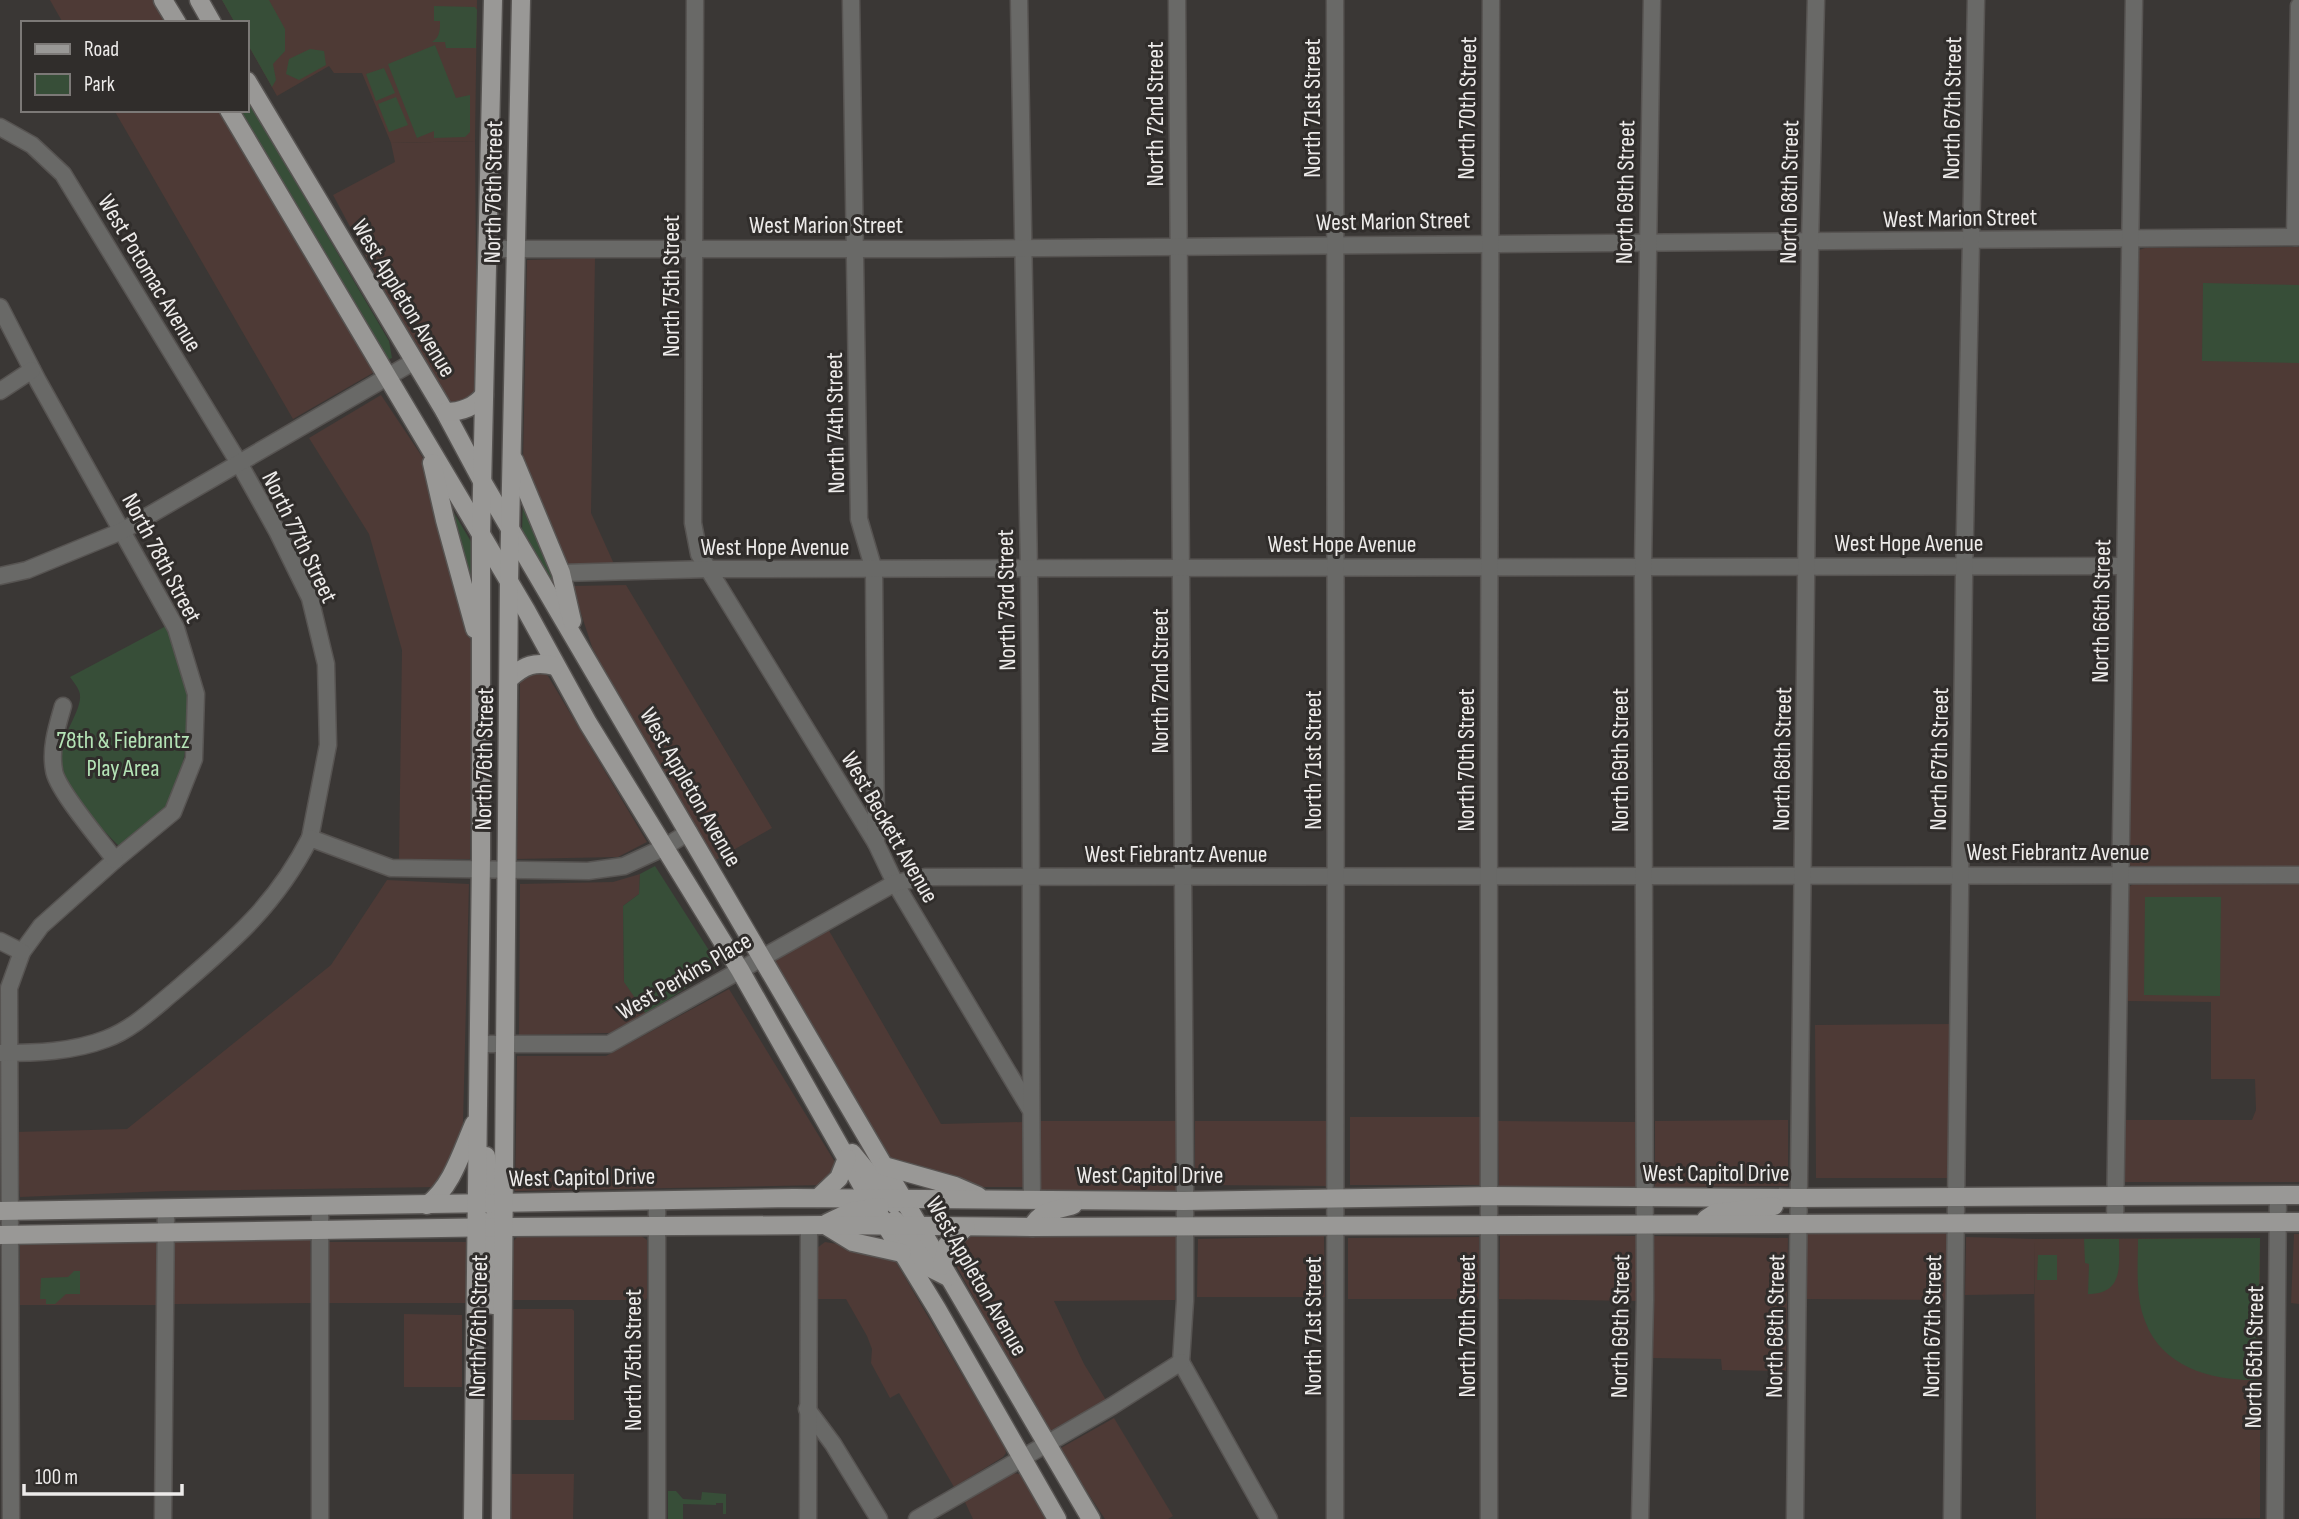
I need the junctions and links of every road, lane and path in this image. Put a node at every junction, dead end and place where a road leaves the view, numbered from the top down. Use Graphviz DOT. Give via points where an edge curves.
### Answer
graph roads {
  1 [pos="163,0"];
  2 [pos="199,0"];
  3 [pos="494,0"];
  4 [pos="522,0"];
  5 [pos="695,0"];
  6 [pos="851,0"];
  7 [pos="1019,0"];
  8 [pos="1177,0"];
  9 [pos="1335,0"];
  10 [pos="1491,0"];
  11 [pos="1652,0"];
  12 [pos="1816,0"];
  13 [pos="1976,0"];
  14 [pos="2134,0"];
  15 [pos="2299,6"];
  16 [pos="176,21"];
  17 [pos="211,21"];
  18 [pos="248,83"];
  19 [pos="230,112"];
  20 [pos="0,127"];
  21 [pos="2297,237"];
  22 [pos="2132,239"];
  23 [pos="1973,240"];
  24 [pos="1489,243"];
  25 [pos="1647,243"];
  26 [pos="1810,243"];
  27 [pos="1334,245"];
  28 [pos="1179,246"];
  29 [pos="517,248"];
  30 [pos="694,248"];
  31 [pos="1022,248"];
  32 [pos="487,249"];
  33 [pos="855,249"];
  34 [pos="0,307"];
  35 [pos="413,362"];
  36 [pos="32,370"];
  37 [pos="389,378"];
  38 [pos="0,391"];
  39 [pos="484,395"];
  40 [pos="445,412"];
  41 [pos="428,444"];
  42 [pos="513,457"];
  43 [pos="239,463"];
  44 [pos="482,481"];
  45 [pos="511,526"];
  46 [pos="122,531"];
  47 [pos="481,534"];
  48 [pos="1488,566"];
  49 [pos="1643,566"];
  50 [pos="1808,566"];
  51 [pos="1965,566"];
  52 [pos="2124,566"];
  53 [pos="1335,567"];
  54 [pos="1182,568"];
  55 [pos="709,569"];
  56 [pos="1029,569"];
  57 [pos="874,570"];
  58 [pos="561,573"];
  59 [pos="0,576"];
  60 [pos="509,582"];
  61 [pos="576,638"];
  62 [pos="481,649"];
  63 [pos="555,666"];
  64 [pos="509,679"];
  65 [pos="63,706"];
  66 [pos="689,832"];
  67 [pos="310,838"];
  68 [pos="876,843"];
  69 [pos="663,848"];
  70 [pos="115,860"];
  71 [pos="481,869"];
  72 [pos="507,869"];
  73 [pos="2122,874"];
  74 [pos="1803,875"];
  75 [pos="1961,875"];
  76 [pos="2299,875"];
  77 [pos="1031,876"];
  78 [pos="1643,876"];
  79 [pos="1183,877"];
  80 [pos="1337,877"];
  81 [pos="1489,877"];
  82 [pos="894,883"];
  83 [pos="0,941"];
  84 [pos="22,952"];
  85 [pos="762,957"];
  86 [pos="740,970"];
  87 [pos="479,1044"];
  88 [pos="504,1044"];
  89 [pos="4,1053"];
  90 [pos="1030,1109"];
  91 [pos="477,1123"];
  92 [pos="842,1151"];
  93 [pos="884,1166"];
  94 [pos="1957,1195"];
  95 [pos="2278,1195"];
  96 [pos="2299,1195"];
  97 [pos="1491,1196"];
  98 [pos="1875,1196"];
  99 [pos="2115,1196"];
  100 [pos="1644,1197"];
  101 [pos="818,1198"];
  102 [pos="1032,1198"];
  103 [pos="1798,1198"];
  104 [pos="979,1199"];
  105 [pos="1090,1199"];
  106 [pos="657,1200"];
  107 [pos="748,1200"];
  108 [pos="1184,1200"];
  109 [pos="1336,1200"];
  110 [pos="490,1203"];
  111 [pos="427,1205"];
  112 [pos="320,1206"];
  113 [pos="166,1209"];
  114 [pos="6,1211"];
  115 [pos="894,1212"];
  116 [pos="2115,1222"];
  117 [pos="2278,1222"];
  118 [pos="2299,1222"];
  119 [pos="1957,1223"];
  120 [pos="1799,1224"];
  121 [pos="722,1225"];
  122 [pos="816,1225"];
  123 [pos="1491,1225"];
  124 [pos="1644,1225"];
  125 [pos="1702,1225"];
  126 [pos="656,1226"];
  127 [pos="1336,1226"];
  128 [pos="489,1227"];
  129 [pos="965,1227"];
  130 [pos="991,1227"];
  131 [pos="1032,1227"];
  132 [pos="1185,1227"];
  133 [pos="320,1229"];
  134 [pos="166,1233"];
  135 [pos="6,1235"];
  136 [pos="902,1253"];
  137 [pos="945,1271"];
  138 [pos="1181,1362"];
  139 [pos="807,1409"];
  140 [pos="1047,1443"];
  141 [pos="1021,1459"];
  142 [pos="11,1519"];
  143 [pos="163,1519"];
  144 [pos="320,1519"];
  145 [pos="473,1519"];
  146 [pos="501,1519"];
  147 [pos="657,1519"];
  148 [pos="808,1519"];
  149 [pos="879,1519"];
  150 [pos="917,1519"];
  151 [pos="1057,1519"];
  152 [pos="1091,1519"];
  153 [pos="1269,1519"];
  154 [pos="1335,1519"];
  155 [pos="1489,1519"];
  156 [pos="1640,1519"];
  157 [pos="1796,1519"];
  158 [pos="1952,1519"];
  159 [pos="2275,1519"];
  1 -- 16 [label="main road"];
  2 -- 17 [label="main road"];
  3 -- 32 [label="main road, North 76th Street"];
  4 -- 29 [label="main road, North 76th Street"];
  5 -- 30 [label="street, North 75th Street"];
  6 -- 33 [label="street, North 74th Street"];
  7 -- 31 [label="street, North 73rd Street"];
  8 -- 28 [label="street, North 72nd Street"];
  9 -- 27 [label="street, North 71st Street"];
  10 -- 24 [label="street, North 70th Street"];
  11 -- 25 [label="street, North 69th Street"];
  12 -- 26 [label="street, North 68th Street"];
  13 -- 23 [label="street, North 67th Street"];
  14 -- 22 [label="street, North 66th Street"];
  15 -- 21 [label="street"];
  18 -- 35 [label="main road, West Appleton Avenue"];
  19 -- 37 [label="main road"];
  20 -- 43 [label="street, West Potomac Avenue" via="32,145 63,174"];
  21 -- 22 [label="street, West Marion Street"];
  22 -- 23 [label="street, West Marion Street"];
  22 -- 52 [label="street, North 66th Street"];
  23 -- 26 [label="street, West Marion Street"];
  23 -- 51 [label="street, North 67th Street"];
  24 -- 25 [label="street, West Marion Street"];
  24 -- 27 [label="street, West Marion Street"];
  24 -- 48 [label="street, North 70th Street"];
  25 -- 26 [label="street, West Marion Street"];
  25 -- 49 [label="street, North 69th Street"];
  26 -- 50 [label="street, North 68th Street"];
  27 -- 28 [label="street, West Marion Street"];
  27 -- 53 [label="street, North 71st Street"];
  28 -- 31 [label="street, West Marion Street"];
  28 -- 54 [label="street, North 72nd Street"];
  29 -- 30 [label="street, West Marion Street"];
  29 -- 32 [label="street, West Marion Street"];
  29 -- 42 [label="main road, North 76th Street"];
  30 -- 33 [label="street, West Marion Street"];
  30 -- 55 [label="street, North 75th Street" via="693,523 699,554"];
  31 -- 33 [label="street, West Marion Street"];
  31 -- 56 [label="street, North 73rd Street"];
  32 -- 39 [label="main road, North 76th Street"];
  33 -- 57 [label="street, North 74th Street" via="859,519"];
  34 -- 36 [label="street, North 78th Street"];
  35 -- 37 [label="street"];
  35 -- 40 [label="main road, West Appleton Avenue"];
  36 -- 38 [label="street"];
  36 -- 46 [label="street, North 78th Street"];
  37 -- 41 [label="main road"];
  37 -- 43 [label="street"];
  39 -- 40 [label="main road" via="467,409"];
  39 -- 44 [label="main road, North 76th Street"];
  40 -- 44 [label="main road, West Appleton Avenue"];
  41 -- 47 [label="main road"];
  41 -- 62 [label="main road"];
  42 -- 45 [label="main road, North 76th Street"];
  42 -- 58 [label="main road"];
  43 -- 46 [label="street"];
  43 -- 67 [label="street, North 77th Street" via="310,598 326,664 328,745"];
  44 -- 45 [label="main road, West Appleton Avenue"];
  44 -- 47 [label="main road, North 76th Street"];
  45 -- 60 [label="main road, North 76th Street"];
  45 -- 61 [label="main road, West Appleton Avenue"];
  46 -- 59 [label="street" via="27,570"];
  46 -- 70 [label="street, North 78th Street" via="176,628 196,694 194,759 173,812"];
  47 -- 60 [label="main road"];
  47 -- 62 [label="main road, North 76th Street"];
  48 -- 49 [label="street, West Hope Avenue"];
  48 -- 53 [label="street, West Hope Avenue"];
  48 -- 81 [label="street, North 70th Street"];
  49 -- 50 [label="street, West Hope Avenue"];
  49 -- 78 [label="street, North 69th Street"];
  50 -- 51 [label="street, West Hope Avenue"];
  50 -- 74 [label="street, North 68th Street"];
  51 -- 52 [label="street, West Hope Avenue"];
  51 -- 75 [label="street, North 67th Street"];
  52 -- 73 [label="street, North 66th Street"];
  53 -- 54 [label="street, West Hope Avenue"];
  53 -- 80 [label="street, North 71st Street"];
  54 -- 56 [label="street, West Hope Avenue"];
  54 -- 79 [label="street, North 72nd Street"];
  55 -- 57 [label="street, West Hope Avenue"];
  55 -- 58 [label="street, West Hope Avenue"];
  55 -- 68 [label="street, West Beckett Avenue"];
  56 -- 57 [label="street, West Hope Avenue"];
  56 -- 77 [label="street, North 73rd Street"];
  57 -- 68 [label="street, North 74th Street"];
  58 -- 61 [label="main road"];
  60 -- 63 [label="main road"];
  60 -- 64 [label="main road, North 76th Street"];
  61 -- 66 [label="main road, West Appleton Avenue"];
  62 -- 71 [label="main road, North 76th Street"];
  63 -- 64 [label="main road" via="531,663"];
  63 -- 69 [label="main road"];
  64 -- 72 [label="main road, North 76th Street"];
  65 -- 70 [label="street" via="54,737 54,773"];
  66 -- 69 [label="street"];
  66 -- 85 [label="main road, West Appleton Avenue"];
  67 -- 71 [label="street" via="391,868"];
  67 -- 89 [label="street" via="286,880 255,919 133,1025 82,1046"];
  68 -- 82 [label="street, West Beckett Avenue"];
  69 -- 72 [label="street" via="624,866 588,871"];
  69 -- 86 [label="main road"];
  70 -- 84 [label="street, North 78th Street" via="41,926"];
  71 -- 72 [label="street"];
  71 -- 87 [label="main road, North 76th Street"];
  72 -- 88 [label="main road, North 76th Street"];
  73 -- 75 [label="street, West Fiebrantz Avenue"];
  73 -- 76 [label="street, West Fiebrantz Avenue"];
  73 -- 99 [label="street, North 66th Street"];
  74 -- 75 [label="street, West Fiebrantz Avenue"];
  74 -- 78 [label="street, West Fiebrantz Avenue"];
  74 -- 103 [label="street, North 68th Street"];
  75 -- 94 [label="street, North 67th Street"];
  77 -- 79 [label="street, West Fiebrantz Avenue"];
  77 -- 82 [label="street, West Fiebrantz Avenue" via="925,877"];
  77 -- 90 [label="street, North 73rd Street"];
  78 -- 81 [label="street, West Fiebrantz Avenue"];
  78 -- 100 [label="street, North 69th Street"];
  79 -- 80 [label="street, West Fiebrantz Avenue"];
  79 -- 108 [label="street, North 72nd Street"];
  80 -- 81 [label="street, West Fiebrantz Avenue"];
  80 -- 109 [label="street, North 71st Street"];
  81 -- 97 [label="street, North 70th Street"];
  82 -- 85 [label="street, West Perkins Place"];
  82 -- 90 [label="street, West Beckett Avenue"];
  83 -- 84 [label="street"];
  84 -- 89 [label="street, North 78th Street" via="9,988"];
  85 -- 86 [label="street, West Perkins Place"];
  85 -- 93 [label="main road, West Appleton Avenue"];
  86 -- 88 [label="street, West Perkins Place" via="610,1044"];
  86 -- 92 [label="main road"];
  87 -- 88 [label="street, West Perkins Place"];
  87 -- 91 [label="main road, North 76th Street"];
  88 -- 110 [label="main road, North 76th Street"];
  89 -- 114 [label="street, North 78th Street"];
  90 -- 102 [label="street, North 73rd Street"];
  91 -- 110 [label="main road"];
  91 -- 111 [label="main road" via="448,1182"];
  92 -- 101 [label="main road" via="839,1178"];
  92 -- 115 [label="main road" via="857,1156"];
  93 -- 104 [label="main road" via="955,1186"];
  93 -- 115 [label="main road, West Appleton Avenue"];
  94 -- 98 [label="main road, West Capitol Drive"];
  94 -- 99 [label="main road, West Capitol Drive"];
  94 -- 119 [label="street, North 67th Street"];
  95 -- 96 [label="main road, West Capitol Drive"];
  95 -- 99 [label="main road, West Capitol Drive"];
  95 -- 117 [label="street, North 65th Street"];
  97 -- 100 [label="main road, West Capitol Drive"];
  97 -- 109 [label="main road, West Capitol Drive"];
  97 -- 123 [label="street, North 70th Street"];
  98 -- 103 [label="main road, West Capitol Drive"];
  98 -- 120 [label="main road" via="1862,1204 1809,1214"];
  99 -- 116 [label="street, North 66th Street"];
  100 -- 103 [label="main road, West Capitol Drive"];
  100 -- 124 [label="street, North 69th Street"];
  101 -- 107 [label="main road, West Capitol Drive"];
  101 -- 115 [label="main road, West Capitol Drive"];
  102 -- 104 [label="main road, West Capitol Drive"];
  102 -- 105 [label="main road, West Capitol Drive"];
  102 -- 130 [label="main road" via="1019,1212"];
  103 -- 120 [label="street, North 68th Street"];
  103 -- 125 [label="main road" via="1763,1208 1715,1213"];
  104 -- 115 [label="main road, West Capitol Drive"];
  105 -- 108 [label="main road, West Capitol Drive"];
  105 -- 131 [label="main road" via="1043,1213"];
  106 -- 107 [label="main road, West Capitol Drive"];
  106 -- 110 [label="main road, West Capitol Drive"];
  106 -- 126 [label="street, North 75th Street"];
  107 -- 121 [label="main road" via="744,1210"];
  108 -- 109 [label="main road, West Capitol Drive"];
  108 -- 132 [label="street, North 72nd Street"];
  109 -- 127 [label="street, North 71st Street"];
  110 -- 111 [label="main road, West Capitol Drive"];
  110 -- 128 [label="main road, North 76th Street"];
  110 -- 128 [label="main road, North 76th Street"];
  111 -- 112 [label="main road, West Capitol Drive"];
  112 -- 113 [label="main road, West Capitol Drive"];
  112 -- 133 [label="street"];
  113 -- 114 [label="main road, West Capitol Drive"];
  113 -- 134 [label="street"];
  114 -- 135 [label="street, North 78th Street"];
  115 -- 122 [label="main road" via="852,1211"];
  115 -- 129 [label="main road, West Capitol Drive"];
  115 -- 136 [label="main road, West Appleton Avenue"];
  115 -- 137 [label="main road, West Appleton Avenue"];
  116 -- 117 [label="main road, West Capitol Drive"];
  116 -- 119 [label="main road, West Capitol Drive"];
  117 -- 118 [label="main road, West Capitol Drive"];
  117 -- 159 [label="street, North 65th Street"];
  119 -- 120 [label="main road, West Capitol Drive"];
  119 -- 158 [label="street, North 67th Street"];
  120 -- 125 [label="main road, West Capitol Drive"];
  120 -- 157 [label="street, North 68th Street"];
  121 -- 122 [label="main road, West Capitol Drive"];
  121 -- 126 [label="main road, West Capitol Drive"];
  122 -- 136 [label="main road" via="853,1242"];
  122 -- 139 [label="street"];
  123 -- 124 [label="main road, West Capitol Drive"];
  123 -- 127 [label="main road, West Capitol Drive"];
  123 -- 155 [label="street, North 70th Street"];
  124 -- 125 [label="main road, West Capitol Drive"];
  124 -- 156 [label="street, North 69th Street"];
  126 -- 128 [label="main road, West Capitol Drive"];
  126 -- 147 [label="street, North 75th Street"];
  127 -- 132 [label="main road, West Capitol Drive"];
  127 -- 154 [label="street, North 71st Street"];
  128 -- 133 [label="main road, West Capitol Drive"];
  128 -- 145 [label="main road, North 76th Street"];
  128 -- 146 [label="main road, North 76th Street" via="502,1331"];
  129 -- 130 [label="main road, West Capitol Drive"];
  129 -- 137 [label="main road" via="947,1245"];
  130 -- 131 [label="main road, West Capitol Drive"];
  131 -- 132 [label="main road, West Capitol Drive"];
  132 -- 138 [label="street, North 72nd Street"];
  133 -- 134 [label="main road, West Capitol Drive"];
  133 -- 144 [label="street"];
  134 -- 135 [label="main road, West Capitol Drive"];
  134 -- 143 [label="street"];
  135 -- 142 [label="street, North 78th Street"];
  136 -- 141 [label="main road, West Appleton Avenue"];
  137 -- 140 [label="main road, West Appleton Avenue"];
  138 -- 140 [label="street"];
  138 -- 153 [label="street"];
  139 -- 148 [label="street"];
  139 -- 149 [label="street"];
  140 -- 141 [label="street"];
  140 -- 152 [label="main road, West Appleton Avenue"];
  141 -- 150 [label="street"];
  141 -- 151 [label="main road, West Appleton Avenue"];
}
